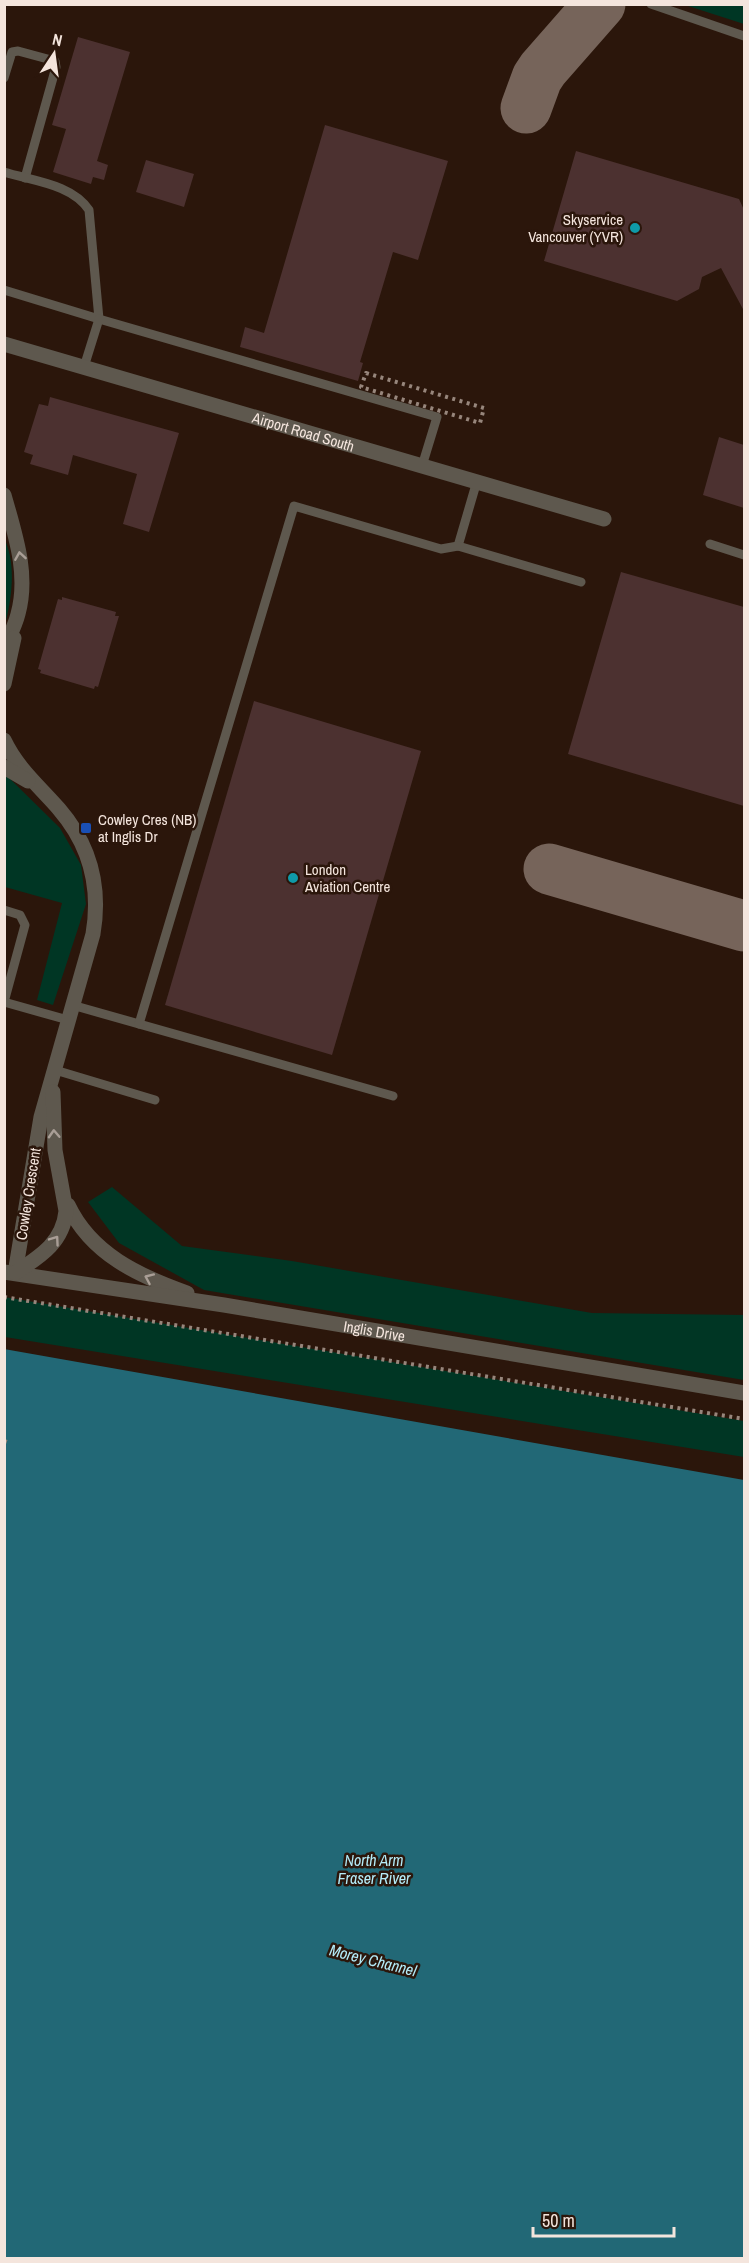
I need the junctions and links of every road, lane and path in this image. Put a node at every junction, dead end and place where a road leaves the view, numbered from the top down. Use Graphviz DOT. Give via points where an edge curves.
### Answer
graph roads {
  1 [pos="651,4"];
  2 [pos="744,36"];
  3 [pos="4,78"];
  4 [pos="4,172"];
  5 [pos="25,178"];
  6 [pos="4,290"];
  7 [pos="99,318"];
  8 [pos="4,344"];
  9 [pos="84,367"];
  10 [pos="422,465"];
  11 [pos="477,481"];
  12 [pos="4,495"];
  13 [pos="8,519"];
  14 [pos="604,519"];
  15 [pos="710,544"];
  16 [pos="458,546"];
  17 [pos="744,555"];
  18 [pos="581,582"];
  19 [pos="18,614"];
  20 [pos="4,649"];
  21 [pos="4,684"];
  22 [pos="4,740"];
  23 [pos="4,767"];
  24 [pos="38,788"];
  25 [pos="4,910"];
  26 [pos="4,1002"];
  27 [pos="72,1005"];
  28 [pos="68,1020"];
  29 [pos="139,1024"];
  30 [pos="54,1073"];
  31 [pos="393,1096"];
  32 [pos="155,1100"];
  33 [pos="63,1191"];
  34 [pos="10,1273"];
  35 [pos="4,1297"];
  36 [pos="224,1305"];
  37 [pos="744,1393"];
  38 [pos="744,1419"];
  1 -- 2 [label="lane"];
  3 -- 5 [label="lane" via="12,52 55,61"];
  4 -- 5 [label="lane"];
  5 -- 7 [label="lane" via="70,191 89,210"];
  6 -- 7 [label="lane"];
  7 -- 9 [label="lane"];
  7 -- 10 [label="lane" via="437,417"];
  8 -- 9 [label="street, Airport Road South"];
  9 -- 10 [label="street, Airport Road South"];
  10 -- 11 [label="street, Airport Road South"];
  11 -- 14 [label="street, Airport Road South"];
  11 -- 16 [label="lane"];
  12 -- 13 [label="street"];
  19 -- 13 [label="street, one-way" via="21,566"];
  15 -- 17 [label="lane"];
  16 -- 18 [label="lane"];
  16 -- 29 [label="lane" via="441,549 294,506"];
  19 -- 20 [label="street"];
  19 -- 21 [label="street"];
  22 -- 24 [label="street"];
  23 -- 24 [label="street"];
  24 -- 27 [label="street, Cowley Crescent" via="72,825 94,876 97,913"];
  25 -- 26 [label="lane" via="20,915 25,925"];
  26 -- 28 [label="lane"];
  27 -- 28 [label="street, Cowley Crescent"];
  27 -- 29 [label="lane"];
  28 -- 30 [label="street, Cowley Crescent"];
  29 -- 31 [label="lane"];
  30 -- 32 [label="lane"];
  33 -- 30 [label="street, Cowley Crescent, one-way" via="55,1150"];
  30 -- 34 [label="street, Cowley Crescent" via="41,1117"];
  34 -- 33 [label="street, Cowley Crescent, one-way" via="45,1254 56,1241 66,1219"];
  36 -- 33 [label="street, one-way" via="146,1277 110,1256 93,1243 75,1220"];
  34 -- 36 [label="street, Inglis Drive"];
  35 -- 38 [label="path"];
  36 -- 37 [label="street, Inglis Drive"];
}
